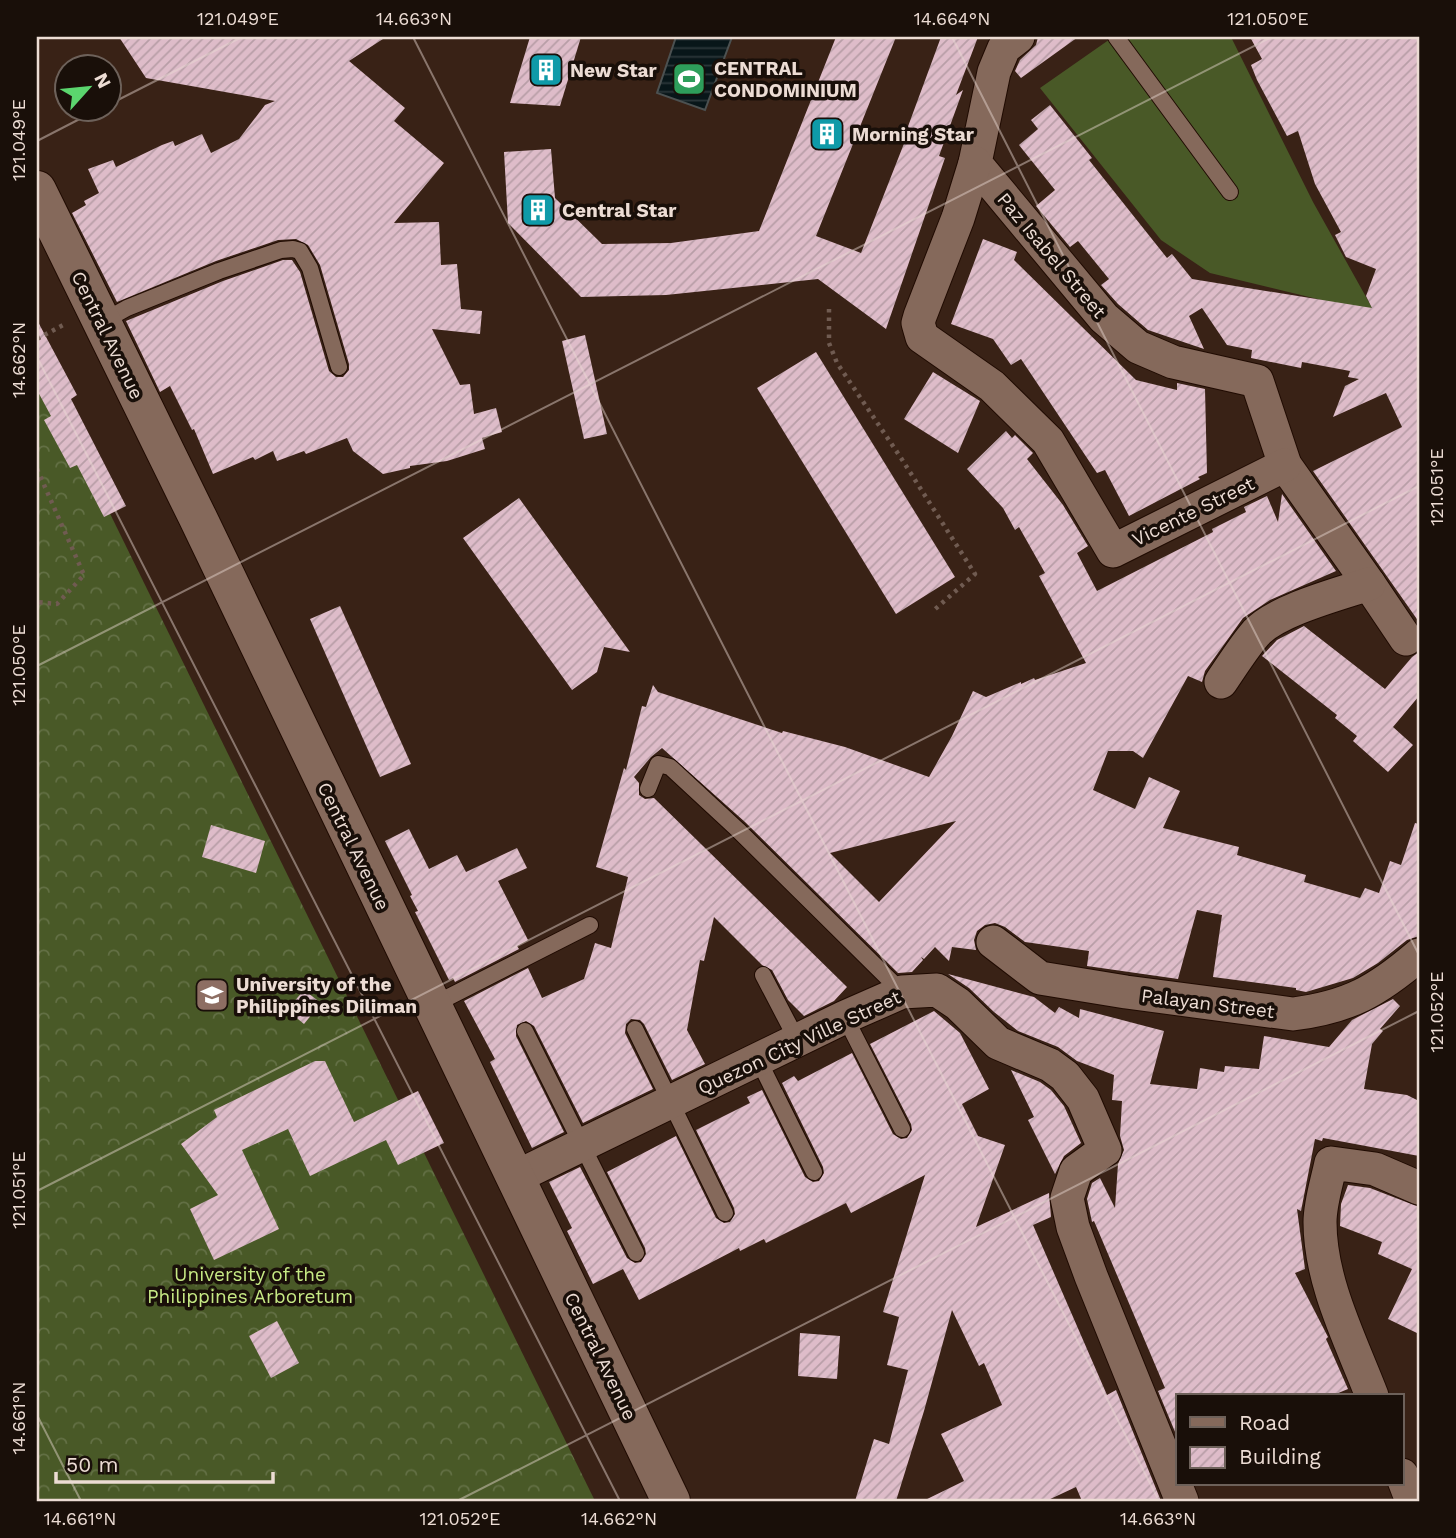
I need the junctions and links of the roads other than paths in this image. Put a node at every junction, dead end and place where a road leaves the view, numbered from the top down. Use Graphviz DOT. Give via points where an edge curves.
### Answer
graph roads {
  1 [pos="1017,37"];
  2 [pos="1116,37"];
  3 [pos="975,163"];
  4 [pos="37,190"];
  5 [pos="1230,191"];
  6 [pos="102,322"];
  7 [pos="339,367"];
  8 [pos="1285,466"];
  9 [pos="1369,584"];
  10 [pos="1406,639"];
  11 [pos="1221,682"];
  12 [pos="648,789"];
  13 [pos="590,925"];
  14 [pos="993,942"];
  15 [pos="1419,955"];
  16 [pos="763,975"];
  17 [pos="902,992"];
  18 [pos="431,1006"];
  19 [pos="845,1017"];
  20 [pos="635,1029"];
  21 [pos="525,1031"];
  22 [pos="797,1041"];
  23 [pos="758,1059"];
  24 [pos="671,1102"];
  25 [pos="902,1129"];
  26 [pos="582,1145"];
  27 [pos="814,1172"];
  28 [pos="514,1178"];
  29 [pos="1419,1188"];
  30 [pos="725,1213"];
  31 [pos="636,1253"];
  32 [pos="1371,1394"];
  33 [pos="1404,1480"];
  34 [pos="1176,1486"];
  35 [pos="671,1501"];
  36 [pos="1412,1501"];
  1 -- 3 [label="street" via="1004,48 994,72"];
  2 -- 5 [label="lane"];
  3 -- 8 [label="street, Paz Isabel Street" via="1104,318 1138,347 1173,362 1257,382"];
  3 -- 8 [label="street, Vicente Street" via="920,316 919,330 992,386 1048,441 1113,551"];
  4 -- 6 [label="main road, Central Avenue"];
  6 -- 7 [label="lane" via="219,271 293,248 310,268"];
  6 -- 18 [label="main road, Central Avenue"];
  8 -- 9 [label="street, Paz Isabel Street"];
  9 -- 10 [label="street, Paz Isabel Street"];
  9 -- 11 [label="street" via="1273,620 1257,632"];
  12 -- 17 [label="lane" via="659,764 670,766"];
  13 -- 18 [label="lane"];
  14 -- 15 [label="street, Palayan Street" via="1040,978 1293,1014 1350,1002"];
  16 -- 22 [label="lane"];
  17 -- 19 [label="street, Quezon City Ville Street"];
  17 -- 34 [label="street, Quezon City Ville Street" via="937,990 999,1043 1065,1076 1083,1099 1105,1150 1076,1171 1067,1198 1073,1227"];
  18 -- 28 [label="main road, Central Avenue"];
  19 -- 22 [label="street, Quezon City Ville Street"];
  19 -- 25 [label="lane"];
  20 -- 24 [label="lane"];
  21 -- 26 [label="lane"];
  22 -- 23 [label="street, Quezon City Ville Street"];
  23 -- 24 [label="street, Quezon City Ville Street"];
  23 -- 27 [label="lane"];
  24 -- 26 [label="street, Quezon City Ville Street"];
  24 -- 30 [label="lane"];
  26 -- 28 [label="street, Quezon City Ville Street"];
  26 -- 31 [label="lane"];
  28 -- 35 [label="main road, Central Avenue"];
  29 -- 32 [label="street" via="1375,1169 1331,1163 1320,1220 1324,1262"];
  33 -- 36 [label="street"];
}
